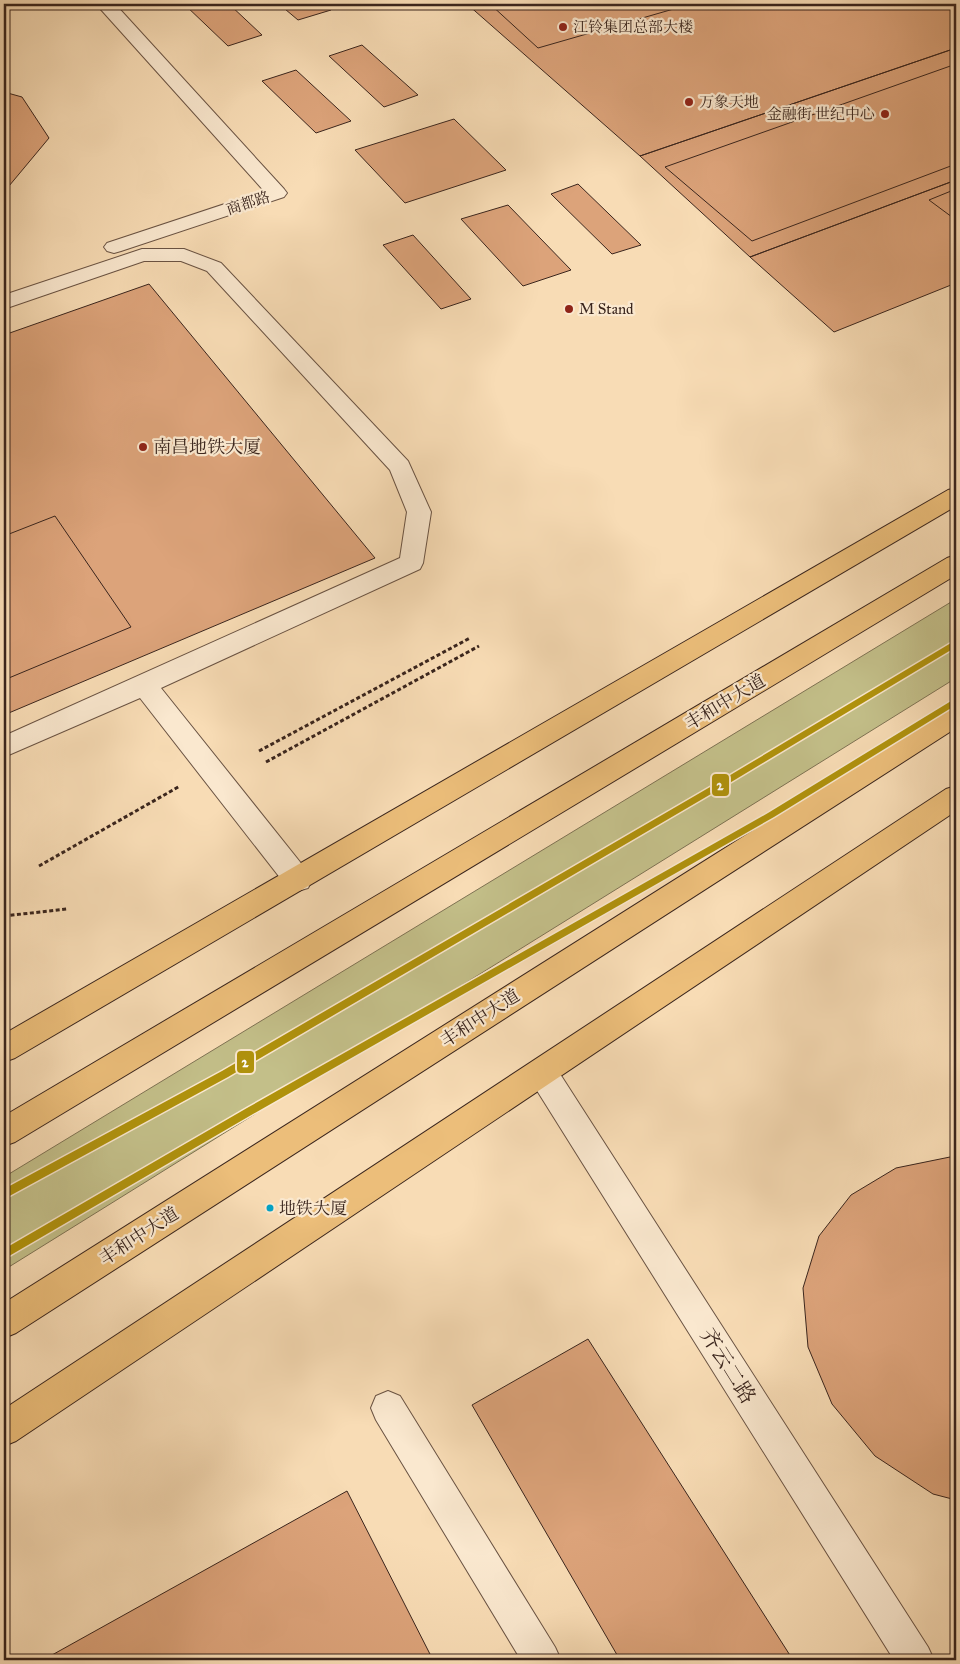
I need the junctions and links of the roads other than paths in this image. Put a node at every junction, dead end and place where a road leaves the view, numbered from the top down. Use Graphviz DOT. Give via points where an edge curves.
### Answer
graph roads {
  1 [pos="105,4"];
  2 [pos="4,283"];
  3 [pos="4,302"];
  4 [pos="956,496"];
  5 [pos="956,564"];
  6 [pos="144,685"];
  7 [pos="956,715"];
  8 [pos="4,747"];
  9 [pos="956,797"];
  10 [pos="298,880"];
  11 [pos="4,1049"];
  12 [pos="542,1072"];
  13 [pos="4,1132"];
  14 [pos="4,1322"];
  15 [pos="388,1408"];
  16 [pos="4,1429"];
  17 [pos="903,1656"];
  18 [pos="542,1660"];
  1 -- 2 [label="street, 商都路" via="277,193"];
  3 -- 6 [label="street" via="142,255 184,255 214,267 400,468 419,512 410,563"];
  4 -- 10 [label="main road"];
  5 -- 13 [label="main road, 丰和中大道"];
  6 -- 8 [label="street"];
  6 -- 10 [label="street"];
  7 -- 14 [label="main road, 丰和中大道"];
  9 -- 12 [label="main road"];
  10 -- 11 [label="main road"];
  12 -- 16 [label="main road"];
  12 -- 17 [label="street, 齐云二路"];
  15 -- 18 [label="street"];
}
